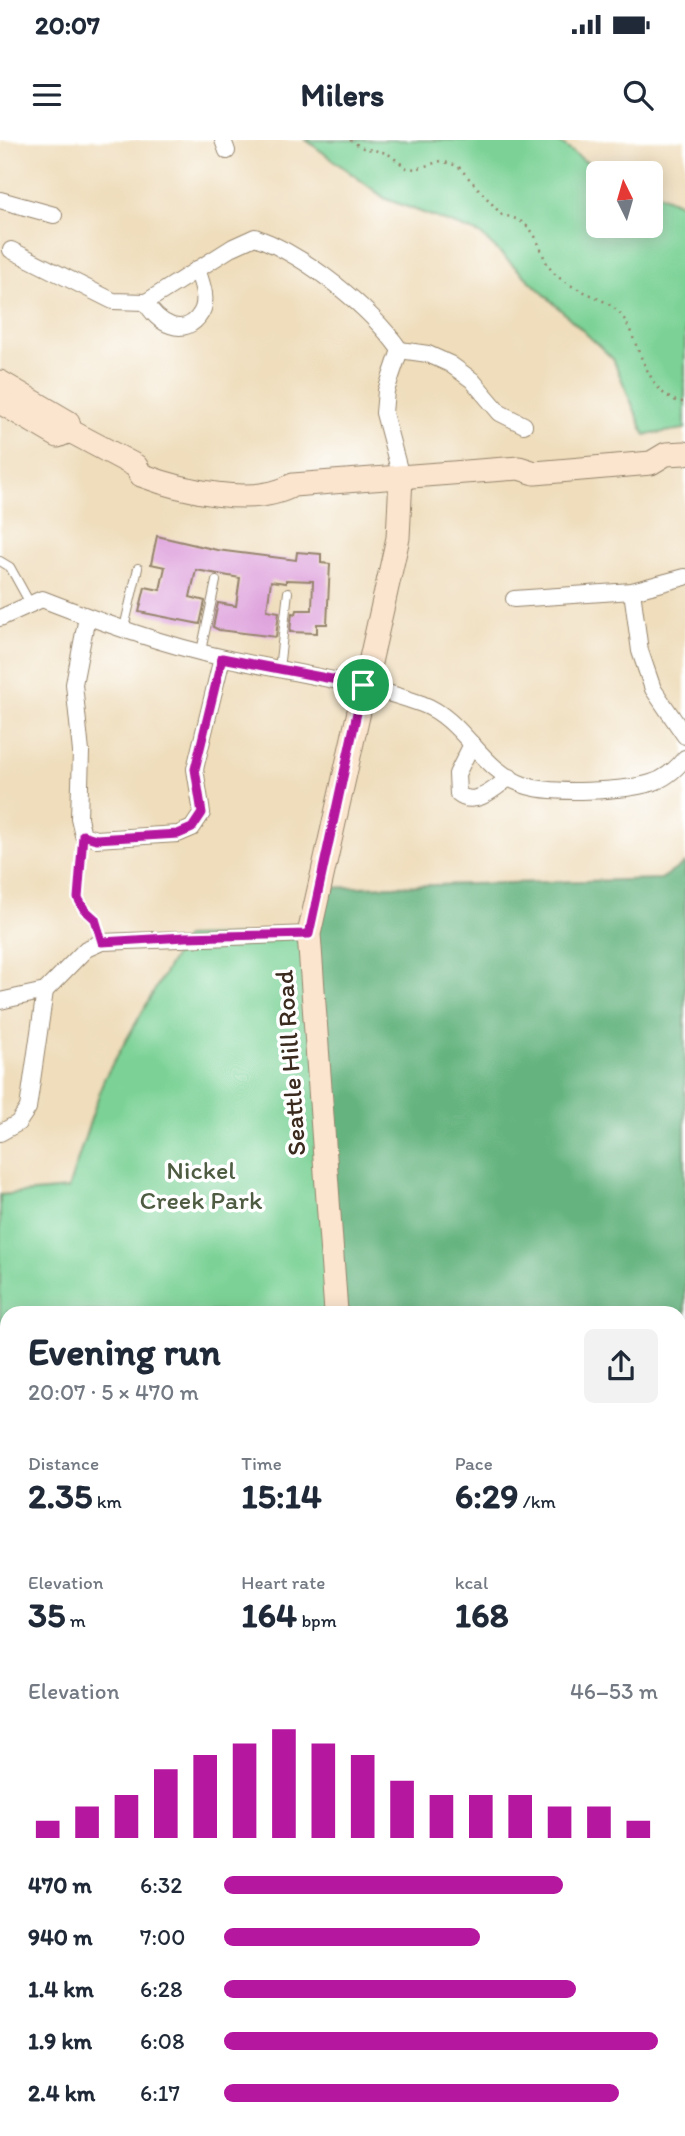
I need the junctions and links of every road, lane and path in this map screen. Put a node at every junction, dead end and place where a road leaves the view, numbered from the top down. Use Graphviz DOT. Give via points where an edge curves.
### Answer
graph roads {
  1 [pos="350,140"];
  2 [pos="0,200"];
  3 [pos="54,215"];
  4 [pos="11,250"];
  5 [pos="197,269"];
  6 [pos="146,302"];
  7 [pos="400,350"];
  8 [pos="0,382"];
  9 [pos="0,402"];
  10 [pos="685,402"];
  11 [pos="524,425"];
  12 [pos="70,431"];
  13 [pos="676,454"];
  14 [pos="401,477"];
  15 [pos="0,561"];
  16 [pos="138,568"];
  17 [pos="685,577"];
  18 [pos="216,581"];
  19 [pos="632,591"];
  20 [pos="288,592"];
  21 [pos="514,599"];
  22 [pos="31,605"];
  23 [pos="88,617"];
  24 [pos="0,618"];
  25 [pos="124,628"];
  26 [pos="201,651"];
  27 [pos="222,658"];
  28 [pos="279,669"];
  29 [pos="363,685"];
  30 [pos="685,736"];
  31 [pos="472,744"];
  32 [pos="685,758"];
  33 [pos="510,778"];
  34 [pos="83,835"];
  35 [pos="309,934"];
  36 [pos="102,942"];
  37 [pos="45,991"];
  38 [pos="0,1001"];
  39 [pos="0,1133"];
  40 [pos="336,1306"];
  1 -- 10 [label="path" via="387,153 407,168 441,162 458,166 502,215 513,217 534,233 554,274 619,311 656,383 668,397"];
  2 -- 3 [label="street"];
  4 -- 6 [label="street" via="113,301"];
  5 -- 6 [label="street"];
  5 -- 6 [label="street" via="204,303 192,321 169,327 152,314"];
  5 -- 7 [label="street" via="256,237 281,247 385,328"];
  7 -- 11 [label="street" via="428,354 450,364 472,380 500,414"];
  7 -- 14 [label="street" via="384,413"];
  8 -- 12 [label="street" via="68,422"];
  9 -- 12 [label="street" via="58,436"];
  12 -- 14 [label="street" via="136,466 146,462 211,478 278,478 293,485"];
  13 -- 14 [label="street" via="651,449 534,460 520,468"];
  14 -- 29 [label="street, Seattle Hill Road" via="398,538"];
  15 -- 22 [label="lane" via="10,567"];
  16 -- 25 [label="lane"];
  17 -- 19 [label="street"];
  18 -- 26 [label="lane"];
  19 -- 21 [label="street"];
  19 -- 30 [label="street" via="640,651 653,689"];
  20 -- 28 [label="lane"];
  22 -- 23 [label="street" via="42,599"];
  22 -- 24 [label="street"];
  23 -- 25 [label="street"];
  23 -- 34 [label="street" via="74,684"];
  25 -- 26 [label="street"];
  26 -- 27 [label="street"];
  27 -- 28 [label="street"];
  27 -- 34 [label="street" via="195,769 202,813 192,828 178,834 96,839"];
  28 -- 29 [label="street"];
  29 -- 31 [label="street" via="445,715"];
  29 -- 35 [label="street, Seattle Hill Road"];
  31 -- 33 [label="street" via="494,769"];
  31 -- 33 [label="street" via="457,774 458,794 470,800 480,797"];
  32 -- 33 [label="street" via="652,783 556,792"];
  34 -- 36 [label="path" via="78,898 95,919"];
  35 -- 36 [label="street"];
  35 -- 40 [label="street, Seattle Hill Road"];
  36 -- 37 [label="street" via="86,949"];
  37 -- 38 [label="street"];
  37 -- 39 [label="street" via="28,1108 18,1123"];
}
